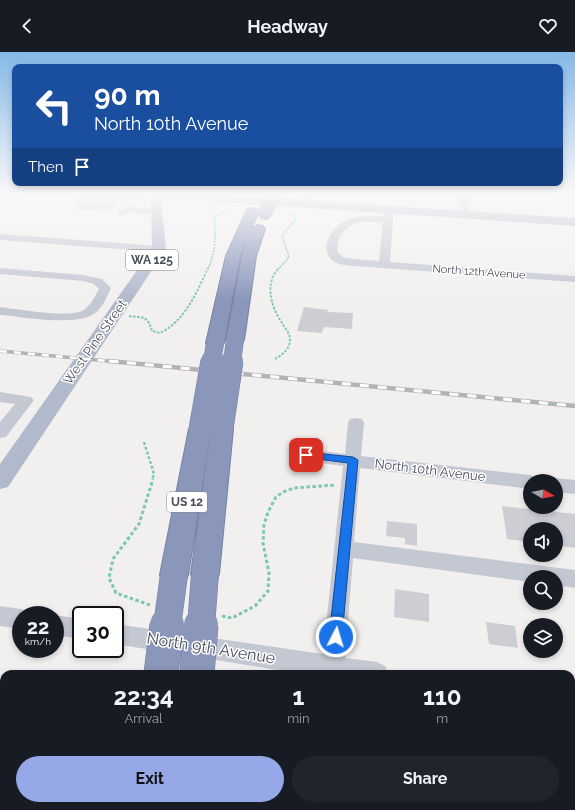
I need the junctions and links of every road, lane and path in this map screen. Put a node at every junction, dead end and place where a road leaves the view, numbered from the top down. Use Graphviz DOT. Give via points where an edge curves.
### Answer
graph roads {
  1 [pos="159,229"];
  2 [pos="248,229"];
  3 [pos="257,229"];
  4 [pos="340,229"];
  5 [pos="387,229"];
  6 [pos="0,237"];
  7 [pos="159,249"];
  8 [pos="384,265"];
  9 [pos="0,271"];
  10 [pos="575,279"];
  11 [pos="0,311"];
  12 [pos="0,397"];
  13 [pos="356,423"];
  14 [pos="211,429"];
  15 [pos="0,433"];
  16 [pos="306,455"];
  17 [pos="353,460"];
  18 [pos="0,481"];
  19 [pos="523,481"];
  20 [pos="563,486"];
  21 [pos="575,487"];
  22 [pos="344,549"];
  23 [pos="575,579"];
  24 [pos="0,616"];
  25 [pos="12,618"];
  26 [pos="124,635"];
  27 [pos="162,670"];
  28 [pos="197,670"];
  29 [pos="333,670"];
  1 -- 7 [label="main road, WA 125"];
  2 -- 14 [label="highway, US 12, bridge" via="233,256 215,343"];
  3 -- 14 [label="highway, US 12, bridge" via="249,256 235,340"];
  4 -- 8 [label="street, North 12th Avenue" via="332,243 332,252 336,258"];
  5 -- 8 [label="street"];
  6 -- 7 [label="street"];
  7 -- 18 [label="main road, West Pine Street / WA 125"];
  8 -- 10 [label="street, North 12th Avenue"];
  9 -- 11 [label="street" via="98,281 105,288 88,312 75,317"];
  12 -- 15 [label="street" via="26,400"];
  13 -- 17 [label="street"];
  14 -- 27 [label="highway, US 12, bridge" via="174,575"];
  14 -- 28 [label="highway, US 12, bridge" via="205,574"];
  16 -- 17 [label="street, North 10th Avenue"];
  17 -- 19 [label="street, North 10th Avenue"];
  17 -- 22 [label="street"];
  20 -- 21 [label="street"];
  22 -- 23 [label="street"];
  22 -- 29 [label="street"];
  24 -- 25 [label="street"];
  26 -- 29 [label="street, North 9th Avenue"];
}
